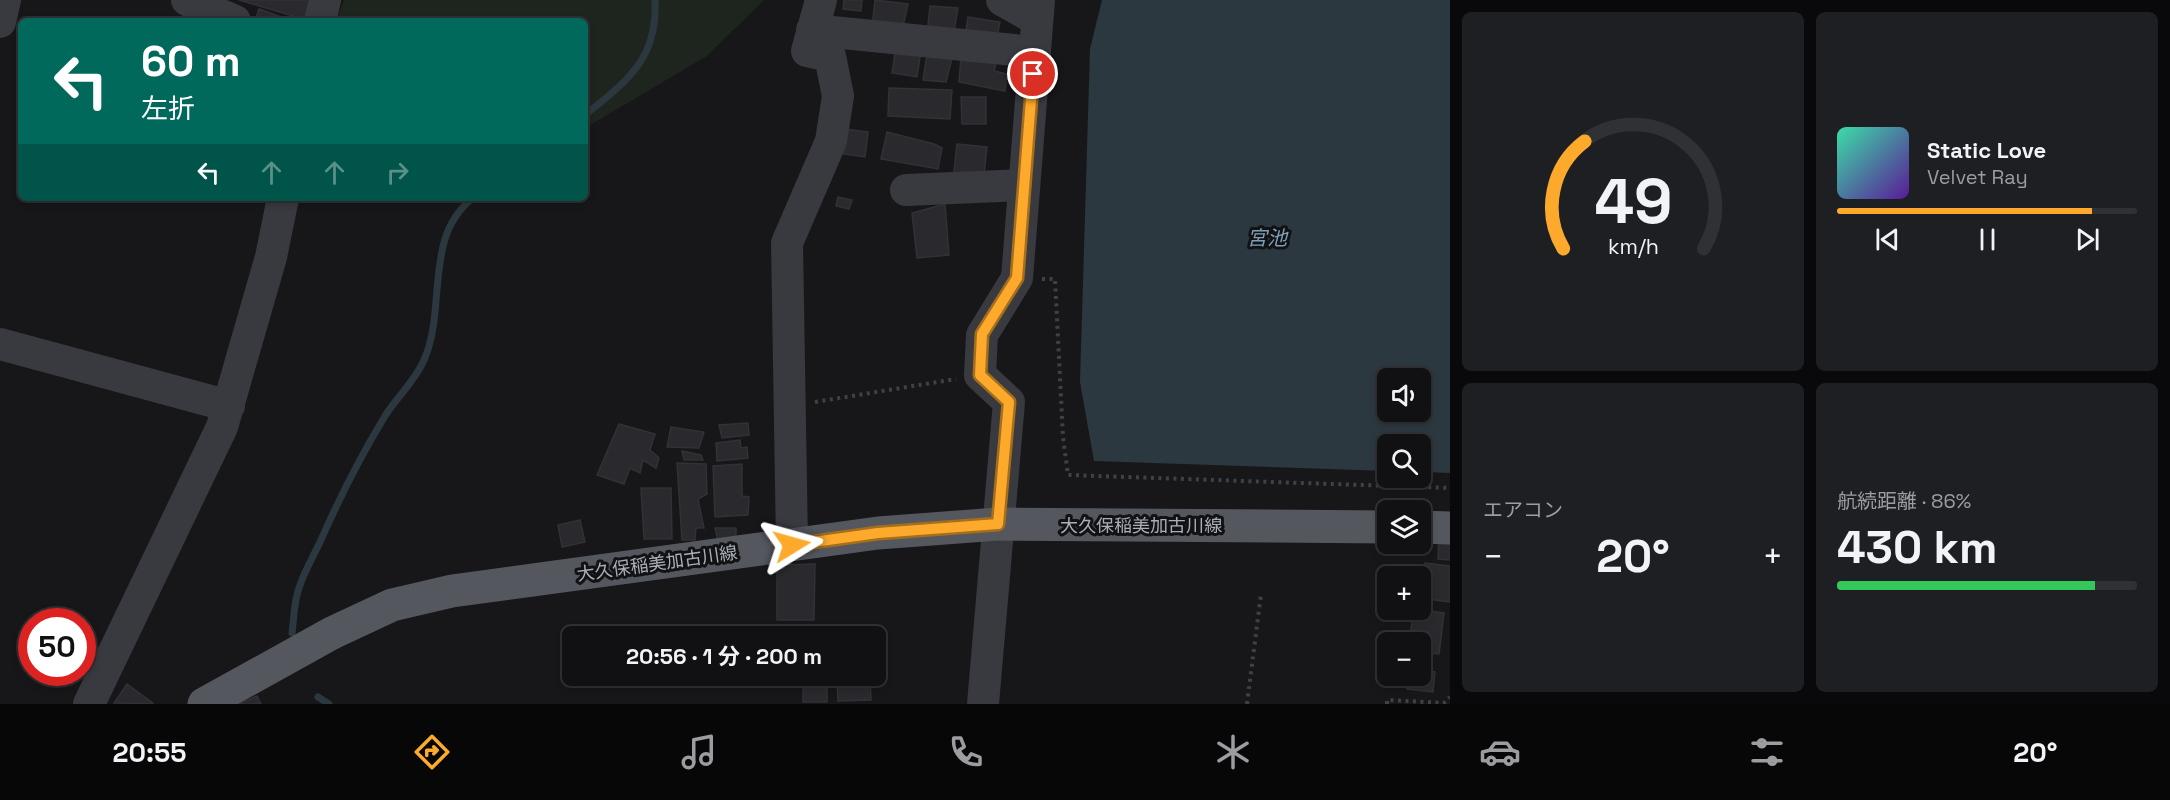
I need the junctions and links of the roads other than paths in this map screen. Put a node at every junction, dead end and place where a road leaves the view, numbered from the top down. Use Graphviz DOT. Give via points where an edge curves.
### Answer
graph roads {
  1 [pos="5,0"];
  2 [pos="187,0"];
  3 [pos="325,0"];
  4 [pos="820,0"];
  5 [pos="1002,0"];
  6 [pos="1038,10"];
  7 [pos="228,18"];
  8 [pos="321,18"];
  9 [pos="0,22"];
  10 [pos="812,30"];
  11 [pos="1035,52"];
  12 [pos="1024,185"];
  13 [pos="906,190"];
  14 [pos="283,201"];
  15 [pos="0,344"];
  16 [pos="228,406"];
  17 [pos="998,524"];
  18 [pos="1377,527"];
  19 [pos="1431,527"];
  20 [pos="1450,528"];
  21 [pos="792,545"];
  22 [pos="89,704"];
  23 [pos="204,704"];
  24 [pos="983,704"];
  1 -- 9 [label="street"];
  2 -- 7 [label="street"];
  3 -- 8 [label="street"];
  4 -- 10 [label="street"];
  5 -- 6 [label="street"];
  6 -- 11 [label="street"];
  10 -- 11 [label="street"];
  10 -- 21 [label="street" via="807,51 830,56 838,96 831,141 788,243"];
  11 -- 12 [label="street"];
  12 -- 13 [label="street"];
  12 -- 17 [label="street" via="1017,278 982,334 980,375 1009,402"];
  14 -- 16 [label="street"];
  15 -- 16 [label="street"];
  16 -- 22 [label="street" via="222,428"];
  17 -- 18 [label="main road, 大久保稲美加古川線"];
  17 -- 21 [label="main road, 大久保稲美加古川線" via="878,533"];
  17 -- 24 [label="street"];
  19 -- 20 [label="main road"];
  21 -- 23 [label="main road, 大久保稲美加古川線" via="452,591 392,605 332,633"];
}
